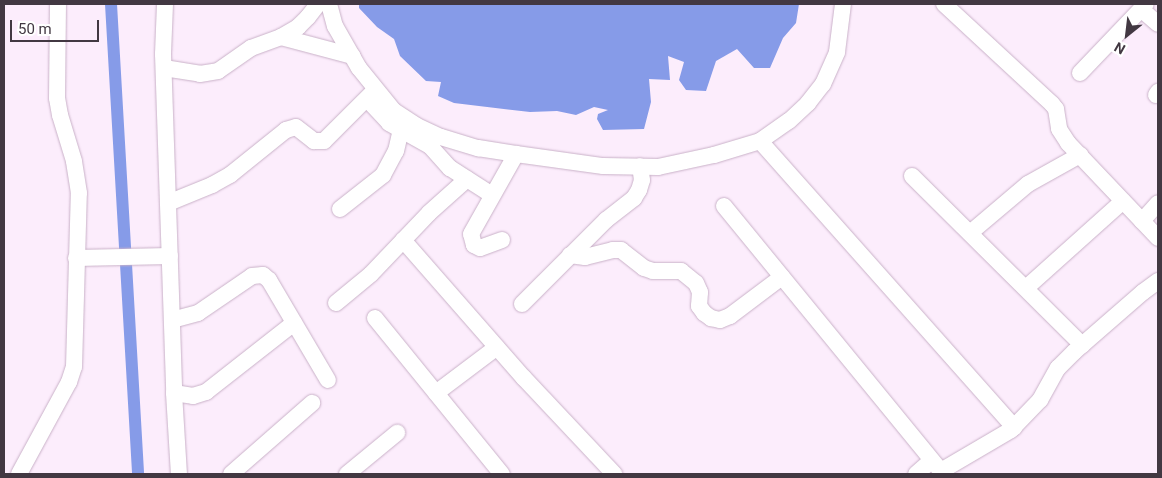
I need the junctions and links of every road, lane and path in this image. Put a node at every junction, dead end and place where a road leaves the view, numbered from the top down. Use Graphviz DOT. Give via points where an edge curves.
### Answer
graph roads {
  1 [pos="58,4"];
  2 [pos="165,4"];
  3 [pos="318,4"];
  4 [pos="329,4"];
  5 [pos="844,4"];
  6 [pos="944,4"];
  7 [pos="1144,7"];
  8 [pos="1158,24"];
  9 [pos="281,37"];
  10 [pos="353,56"];
  11 [pos="164,68"];
  12 [pos="1080,73"];
  13 [pos="371,95"];
  14 [pos="401,129"];
  15 [pos="760,141"];
  16 [pos="516,154"];
  17 [pos="1080,155"];
  18 [pos="640,166"];
  19 [pos="912,176"];
  20 [pos="467,179"];
  21 [pos="492,195"];
  22 [pos="1123,201"];
  23 [pos="168,203"];
  24 [pos="1158,203"];
  25 [pos="724,206"];
  26 [pos="340,209"];
  27 [pos="1142,221"];
  28 [pos="970,233"];
  29 [pos="1158,238"];
  30 [pos="403,240"];
  31 [pos="502,240"];
  32 [pos="570,255"];
  33 [pos="165,256"];
  34 [pos="84,258"];
  35 [pos="782,277"];
  36 [pos="1158,282"];
  37 [pos="1026,288"];
  38 [pos="336,303"];
  39 [pos="522,304"];
  40 [pos="375,318"];
  41 [pos="172,320"];
  42 [pos="294,323"];
  43 [pos="1082,345"];
  44 [pos="497,347"];
  45 [pos="328,380"];
  46 [pos="174,393"];
  47 [pos="436,394"];
  48 [pos="312,403"];
  49 [pos="1014,427"];
  50 [pos="397,433"];
  51 [pos="938,469"];
  52 [pos="19,474"];
  53 [pos="179,474"];
  54 [pos="231,474"];
  55 [pos="347,474"];
  56 [pos="502,474"];
  57 [pos="614,474"];
  58 [pos="916,474"];
  1 -- 34 [label="street" via="57,98 77,177"];
  2 -- 11 [label="street"];
  3 -- 9 [label="street" via="308,18"];
  4 -- 10 [label="street" via="335,26"];
  5 -- 15 [label="street" via="837,52 823,84 789,121"];
  6 -- 17 [label="street" via="1052,104 1056,109 1059,129"];
  7 -- 8 [label="street"];
  7 -- 12 [label="street"];
  9 -- 10 [label="street"];
  9 -- 11 [label="street" via="251,48 228,66 210,73"];
  10 -- 13 [label="street"];
  11 -- 23 [label="street"];
  13 -- 14 [label="street" via="384,118"];
  13 -- 16 [label="street" via="416,126 441,138"];
  13 -- 23 [label="street" via="324,141 314,140 296,127 286,130 230,174"];
  14 -- 20 [label="street" via="430,146 450,168"];
  14 -- 26 [label="street" via="396,152 383,174"];
  15 -- 18 [label="street" via="658,167"];
  15 -- 49 [label="street"];
  16 -- 18 [label="street" via="603,166"];
  16 -- 21 [label="street"];
  17 -- 22 [label="street"];
  17 -- 28 [label="street" via="1028,184"];
  18 -- 32 [label="street" via="642,180 634,198"];
  19 -- 28 [label="street"];
  20 -- 21 [label="street"];
  20 -- 30 [label="street"];
  21 -- 31 [label="street" via="471,234 471,240 480,248"];
  22 -- 27 [label="street"];
  22 -- 37 [label="street"];
  23 -- 33 [label="street"];
  24 -- 27 [label="street"];
  25 -- 35 [label="street"];
  27 -- 29 [label="street"];
  28 -- 37 [label="street"];
  30 -- 38 [label="street" via="371,274"];
  30 -- 44 [label="street"];
  32 -- 35 [label="street" via="585,258 621,250 644,268 680,272 696,283 700,292 699,306 704,313 720,320"];
  32 -- 39 [label="street"];
  33 -- 34 [label="street"];
  33 -- 41 [label="street"];
  34 -- 52 [label="street" via="72,376"];
  35 -- 51 [label="street"];
  36 -- 43 [label="street"];
  37 -- 43 [label="street"];
  40 -- 47 [label="street"];
  41 -- 42 [label="street" via="198,313 259,274 269,280"];
  41 -- 46 [label="street"];
  42 -- 45 [label="street"];
  42 -- 46 [label="street" via="206,392 193,396"];
  43 -- 49 [label="street" via="1058,368 1040,400"];
  44 -- 47 [label="street"];
  44 -- 57 [label="street"];
  46 -- 53 [label="street"];
  47 -- 56 [label="street"];
  48 -- 54 [label="street"];
  49 -- 51 [label="street" via="989,444"];
  50 -- 55 [label="street"];
  51 -- 58 [label="street"];
}
